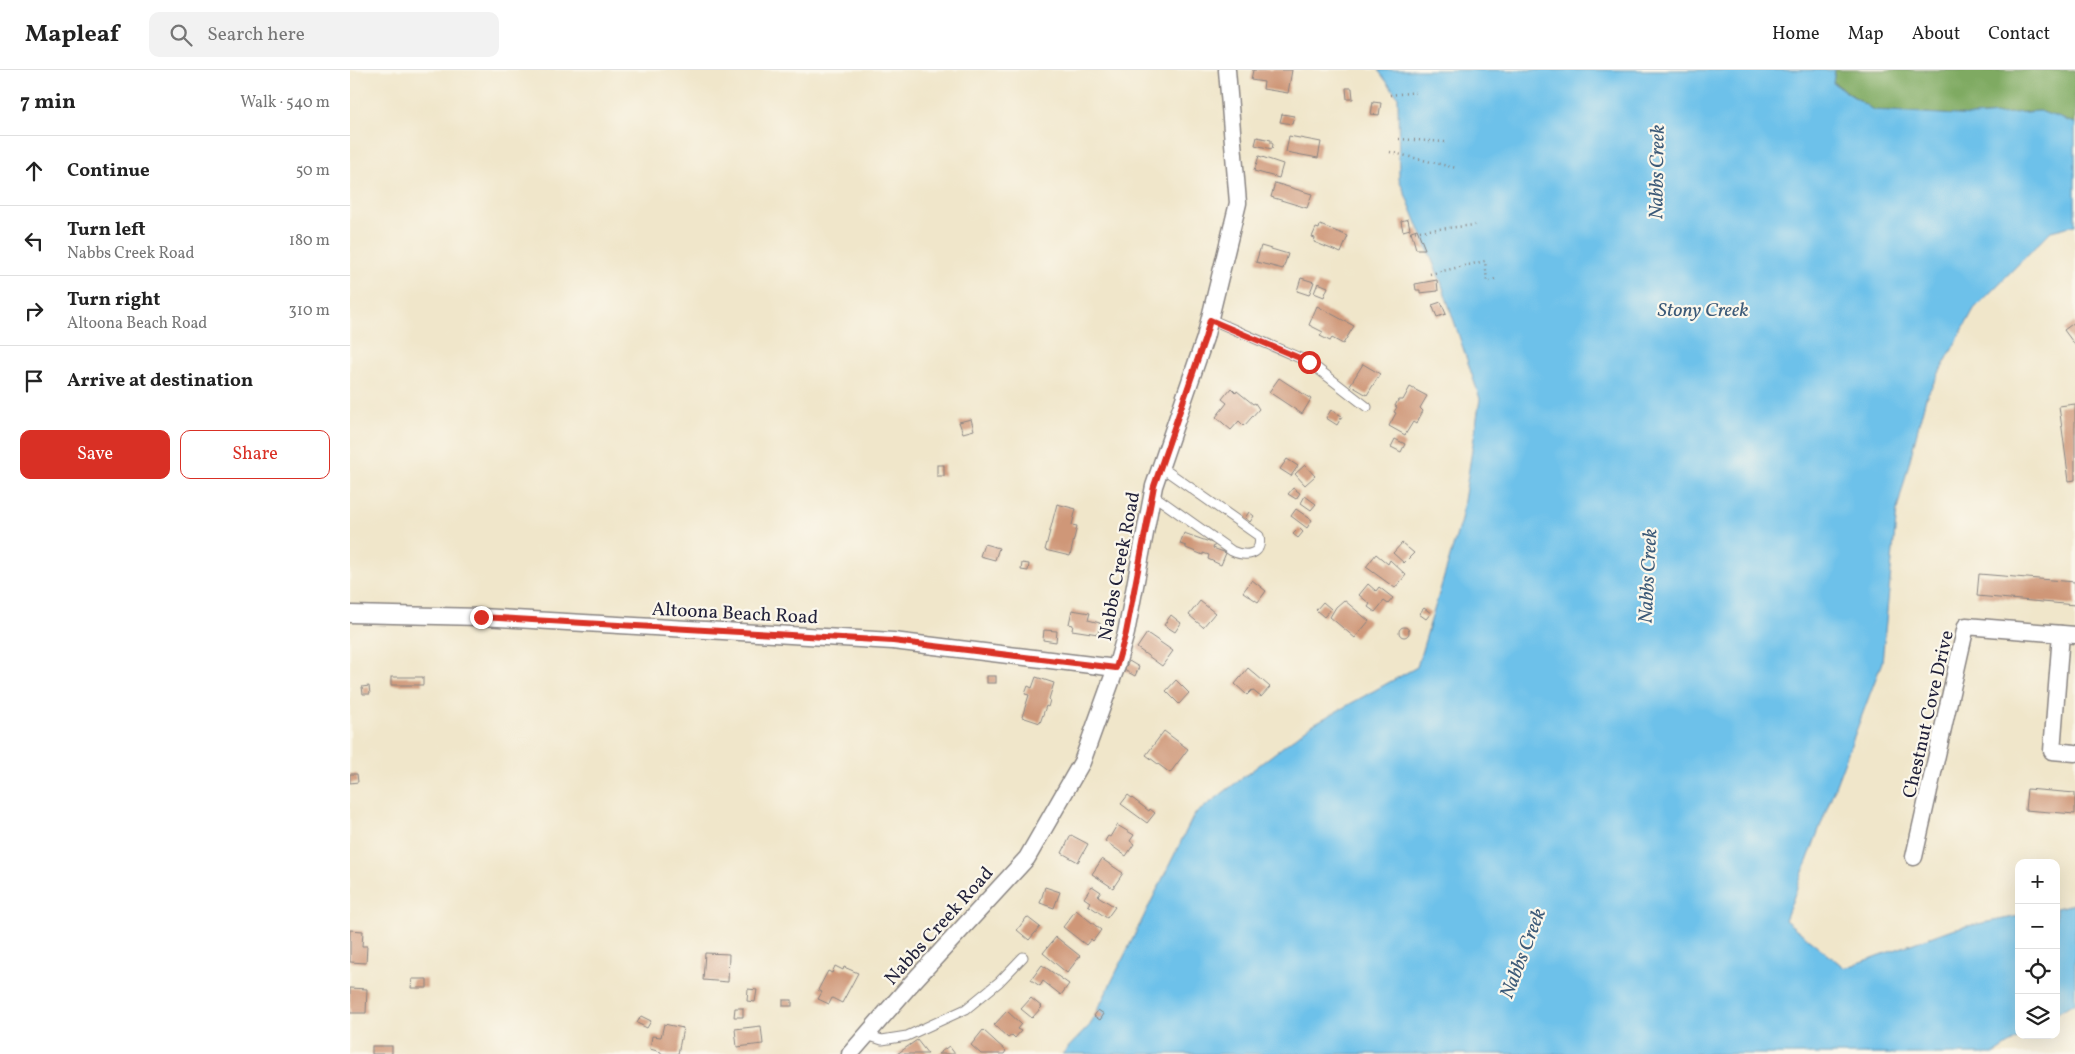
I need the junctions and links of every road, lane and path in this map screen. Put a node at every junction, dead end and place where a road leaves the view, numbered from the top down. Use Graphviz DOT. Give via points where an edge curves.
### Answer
graph roads {
  1 [pos="1227,70"];
  2 [pos="1418,92"];
  3 [pos="1390,95"];
  4 [pos="1399,139"];
  5 [pos="1444,142"];
  6 [pos="1390,152"];
  7 [pos="1456,168"];
  8 [pos="1475,225"];
  9 [pos="1410,232"];
  10 [pos="1430,274"];
  11 [pos="1498,278"];
  12 [pos="1210,320"];
  13 [pos="1367,407"];
  14 [pos="1161,467"];
  15 [pos="1153,496"];
  16 [pos="350,614"];
  17 [pos="2068,634"];
  18 [pos="1116,668"];
  19 [pos="2075,753"];
  20 [pos="1914,856"];
  21 [pos="1023,958"];
  22 [pos="867,1035"];
  23 [pos="850,1054"];
  1 -- 12 [label="street, Nabbs Creek Road" via="1238,203"];
  2 -- 3 [label="path"];
  4 -- 5 [label="path"];
  6 -- 7 [label="path"];
  8 -- 9 [label="path"];
  10 -- 11 [label="path" via="1485,261 1487,282"];
  12 -- 13 [label="lane" via="1309,362"];
  12 -- 14 [label="street, Nabbs Creek Road"];
  14 -- 15 [label="street, Nabbs Creek Road"];
  14 -- 15 [label="lane" via="1259,536 1257,550 1242,555 1232,551"];
  15 -- 18 [label="street, Nabbs Creek Road"];
  16 -- 18 [label="street, Altoona Beach Road" via="481,617 893,641"];
  17 -- 19 [label="street" via="2052,751"];
  17 -- 20 [label="street, Chestnut Cove Drive" via="1966,626"];
  18 -- 22 [label="street, Nabbs Creek Road" via="1082,762 1027,858"];
  21 -- 22 [label="lane" via="966,1009 907,1036 882,1040"];
  22 -- 23 [label="street, Nabbs Creek Road"];
}
